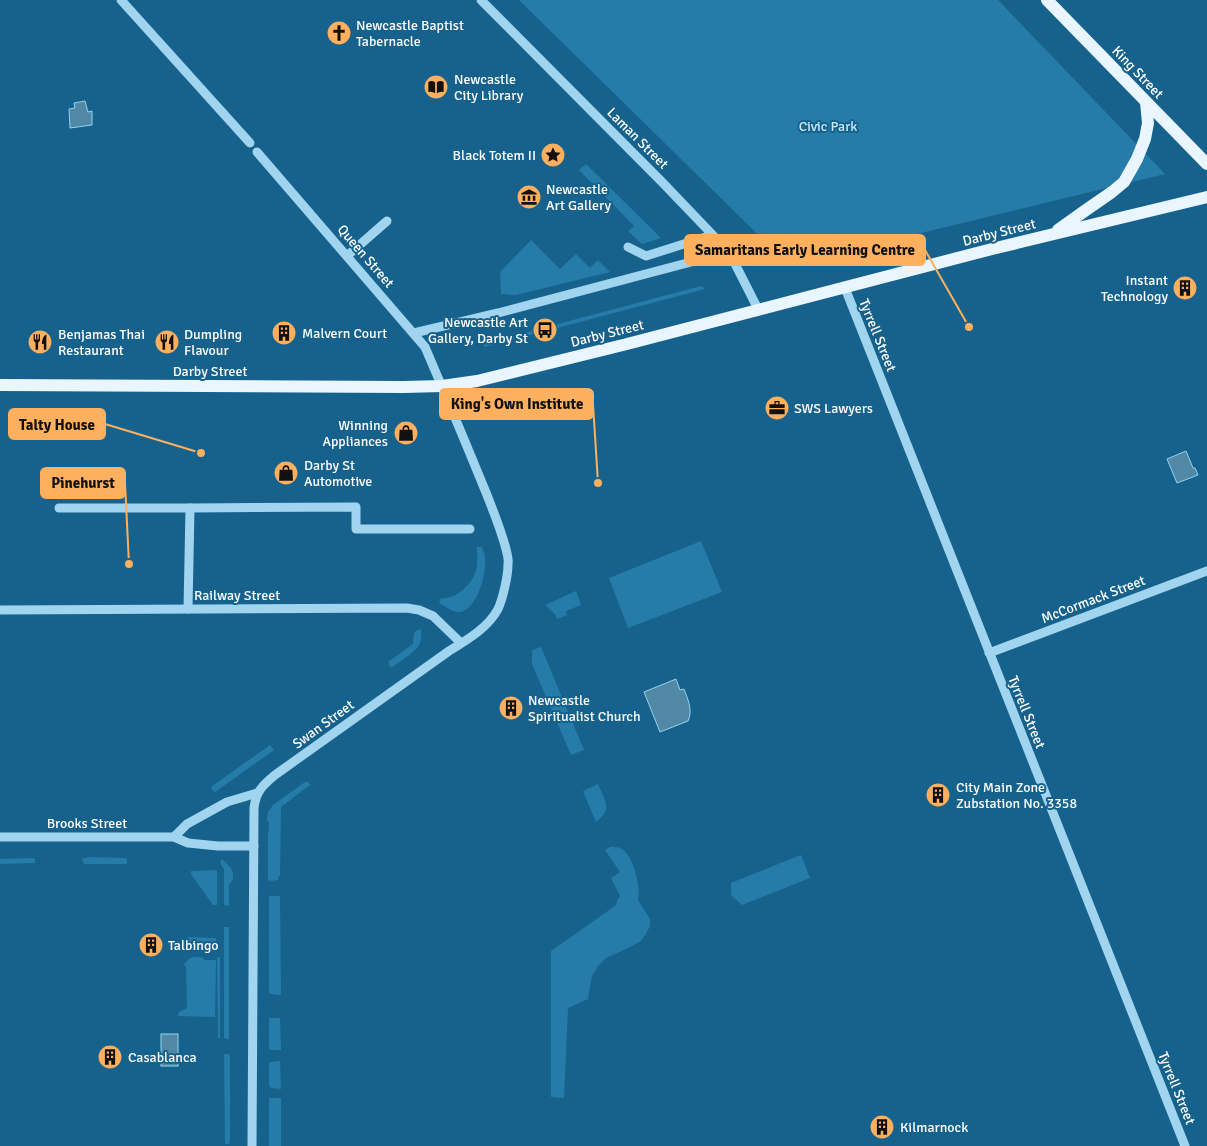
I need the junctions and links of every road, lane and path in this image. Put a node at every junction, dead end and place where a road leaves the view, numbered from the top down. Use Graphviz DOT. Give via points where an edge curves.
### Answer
graph roads {
  1 [pos="120,0"];
  2 [pos="481,0"];
  3 [pos="1047,0"];
  4 [pos="1146,102"];
  5 [pos="250,143"];
  6 [pos="257,152"];
  7 [pos="1207,164"];
  8 [pos="1206,198"];
  9 [pos="387,221"];
  10 [pos="1052,234"];
  11 [pos="712,235"];
  12 [pos="628,247"];
  13 [pos="729,252"];
  14 [pos="347,256"];
  15 [pos="845,288"];
  16 [pos="758,309"];
  17 [pos="414,333"];
  18 [pos="0,385"];
  19 [pos="442,386"];
  20 [pos="59,508"];
  21 [pos="190,508"];
  22 [pos="470,530"];
  23 [pos="1207,571"];
  24 [pos="188,609"];
  25 [pos="0,610"];
  26 [pos="461,643"];
  27 [pos="989,654"];
  28 [pos="257,793"];
  29 [pos="0,837"];
  30 [pos="174,837"];
  31 [pos="254,846"];
  32 [pos="252,1146"];
  33 [pos="1185,1146"];
  1 -- 5 [label="street"];
  2 -- 11 [label="street, Laman Street"];
  3 -- 4 [label="main road, King Street"];
  4 -- 7 [label="main road, King Street"];
  4 -- 10 [label="main road" via="1148,122 1145,139 1124,182"];
  6 -- 14 [label="street, Queen Street"];
  8 -- 10 [label="main road, Darby Street"];
  9 -- 14 [label="street"];
  10 -- 15 [label="main road, Darby Street"];
  11 -- 12 [label="street" via="646,256"];
  11 -- 13 [label="street, Laman Street"];
  13 -- 16 [label="street, Laman Street"];
  13 -- 17 [label="street"];
  14 -- 17 [label="street, Queen Street"];
  15 -- 16 [label="main road, Darby Street"];
  15 -- 27 [label="street, Tyrrell Street"];
  16 -- 19 [label="main road, Darby Street" via="477,381"];
  17 -- 19 [label="street, Queen Street" via="425,347"];
  18 -- 19 [label="main road, Darby Street"];
  19 -- 26 [label="street, Swan Street" via="495,515 508,564 498,608 486,624"];
  20 -- 21 [label="street"];
  21 -- 22 [label="street" via="356,507 356,529"];
  21 -- 24 [label="street"];
  23 -- 27 [label="street, McCormack Street"];
  24 -- 25 [label="street, Railway Street"];
  24 -- 26 [label="street, Railway Street" via="407,608 433,616"];
  26 -- 28 [label="street, Swan Street" via="275,775"];
  27 -- 33 [label="street, Tyrrell Street"];
  28 -- 30 [label="street" via="226,802 186,824"];
  28 -- 31 [label="street"];
  29 -- 30 [label="street, Brooks Street"];
  30 -- 31 [label="street, Brooks Street" via="188,843"];
  31 -- 32 [label="street"];
}
